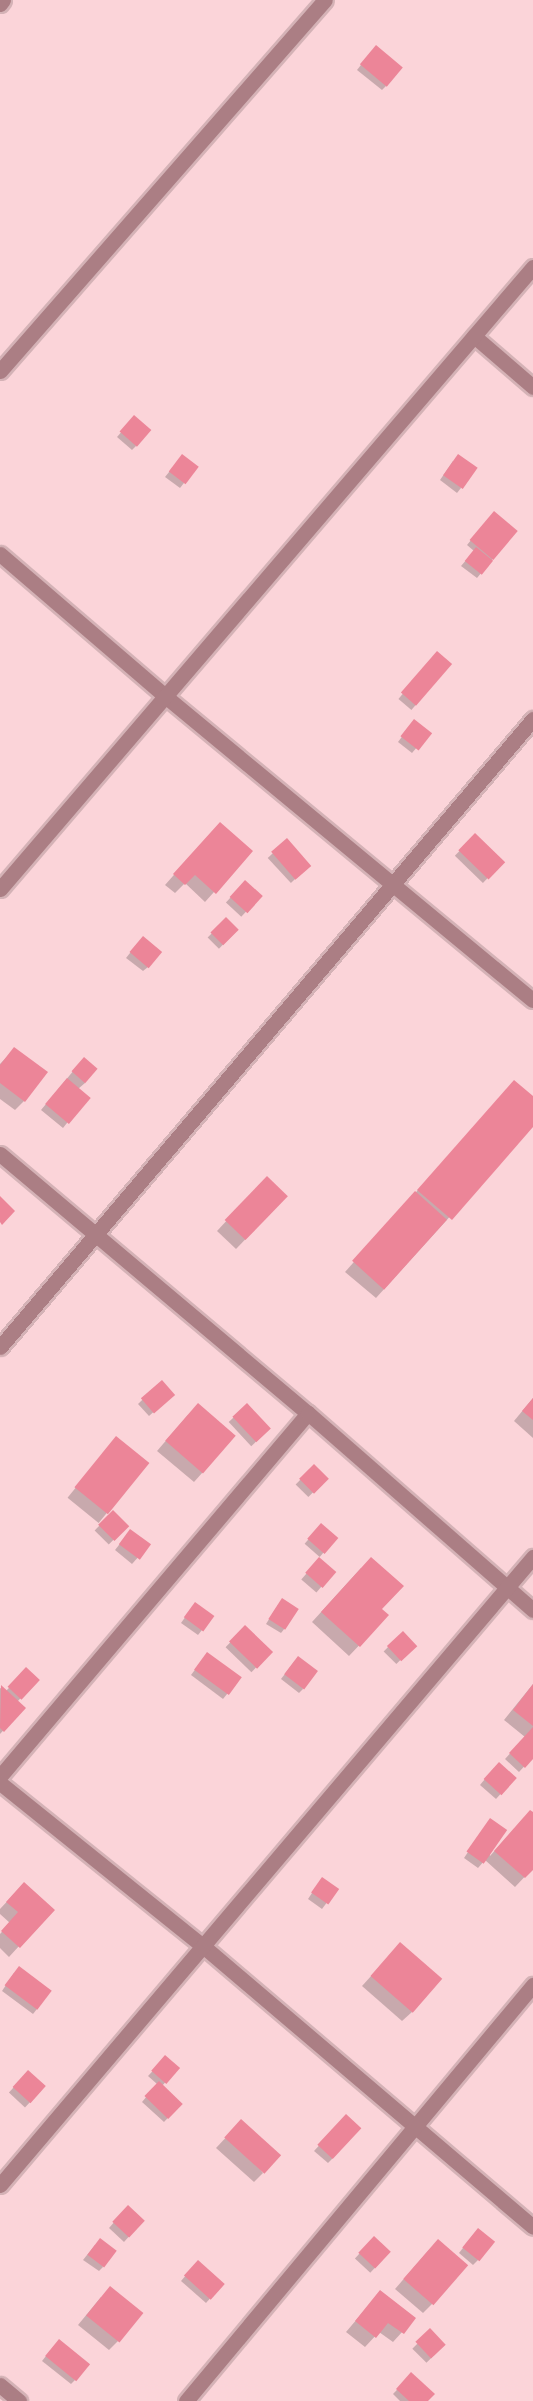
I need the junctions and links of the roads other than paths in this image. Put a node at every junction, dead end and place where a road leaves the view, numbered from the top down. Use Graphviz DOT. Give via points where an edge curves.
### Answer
graph roads {
  1 [pos="3,0"];
  2 [pos="324,0"];
  3 [pos="0,4"];
  4 [pos="533,267"];
  5 [pos="474,336"];
  6 [pos="0,371"];
  7 [pos="533,387"];
  8 [pos="0,554"];
  9 [pos="165,696"];
  10 [pos="533,719"];
  11 [pos="392,884"];
  12 [pos="0,889"];
  13 [pos="533,1000"];
  14 [pos="0,1154"];
  15 [pos="94,1233"];
  16 [pos="0,1347"];
  17 [pos="308,1413"];
  18 [pos="533,1557"];
  19 [pos="507,1588"];
  20 [pos="533,1610"];
  21 [pos="0,1776"];
  22 [pos="0,1783"];
  23 [pos="203,1946"];
  24 [pos="533,1985"];
  25 [pos="415,2126"];
  26 [pos="0,2184"];
  27 [pos="533,2227"];
  28 [pos="0,2385"];
  29 [pos="19,2401"];
  30 [pos="186,2401"];
  1 -- 3 [label="street"];
  2 -- 6 [label="street"];
  4 -- 5 [label="street"];
  5 -- 7 [label="street"];
  5 -- 9 [label="street"];
  8 -- 9 [label="street"];
  9 -- 11 [label="street"];
  9 -- 12 [label="street"];
  10 -- 11 [label="street"];
  11 -- 13 [label="street"];
  11 -- 15 [label="street"];
  14 -- 15 [label="street"];
  15 -- 16 [label="street"];
  15 -- 17 [label="street"];
  17 -- 19 [label="street"];
  17 -- 21 [label="street"];
  18 -- 19 [label="street"];
  19 -- 20 [label="street"];
  19 -- 23 [label="street"];
  22 -- 23 [label="street"];
  23 -- 25 [label="street"];
  23 -- 26 [label="street"];
  24 -- 25 [label="street"];
  25 -- 27 [label="street"];
  25 -- 30 [label="street"];
  28 -- 29 [label="street"];
}
